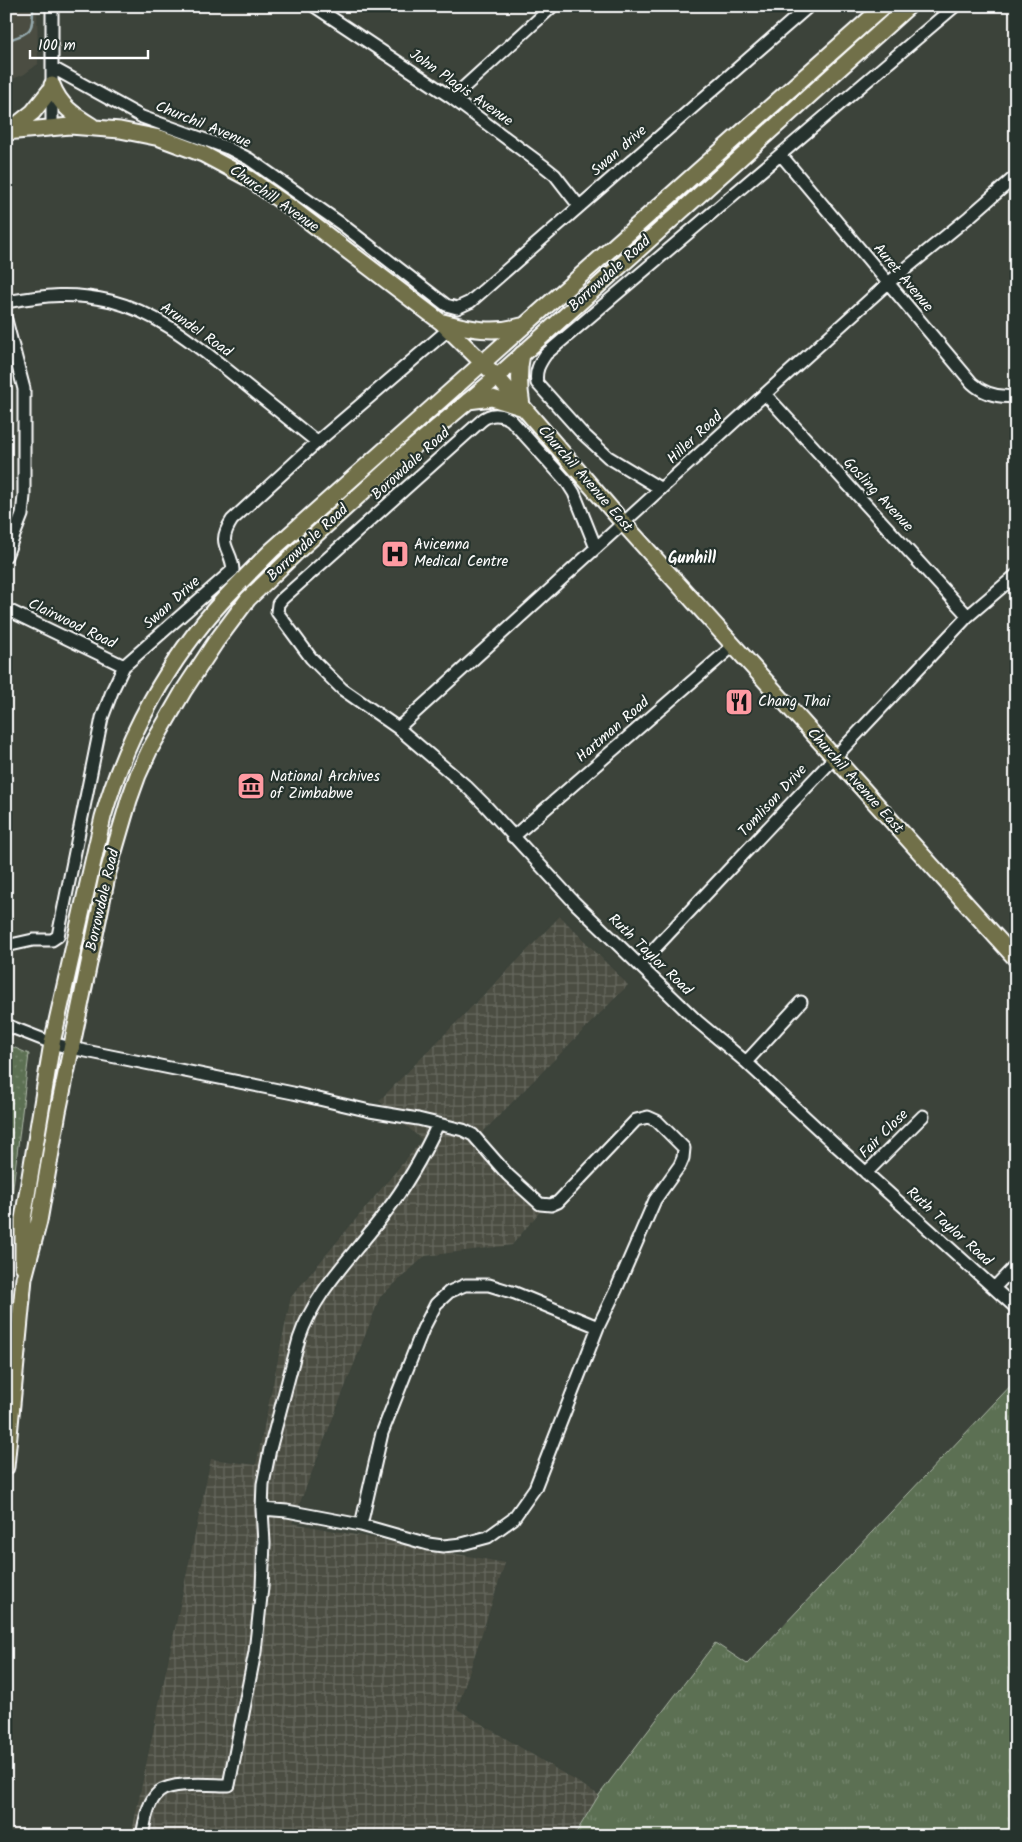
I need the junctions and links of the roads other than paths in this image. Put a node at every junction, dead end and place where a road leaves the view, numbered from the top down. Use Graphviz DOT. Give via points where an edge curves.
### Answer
graph roads {
  1 [pos="52,6"];
  2 [pos="314,6"];
  3 [pos="553,6"];
  4 [pos="809,6"];
  5 [pos="909,6"];
  6 [pos="955,6"];
  7 [pos="881,7"];
  8 [pos="52,68"];
  9 [pos="52,87"];
  10 [pos="452,98"];
  11 [pos="52,127"];
  12 [pos="96,128"];
  13 [pos="7,132"];
  14 [pos="781,155"];
  15 [pos="1016,176"];
  16 [pos="579,206"];
  17 [pos="360,239"];
  18 [pos="348,253"];
  19 [pos="888,284"];
  20 [pos="6,302"];
  21 [pos="446,305"];
  22 [pos="6,320"];
  23 [pos="523,325"];
  24 [pos="445,326"];
  25 [pos="468,347"];
  26 [pos="522,354"];
  27 [pos="482,362"];
  28 [pos="497,377"];
  29 [pos="457,386"];
  30 [pos="765,394"];
  31 [pos="1016,396"];
  32 [pos="468,401"];
  33 [pos="522,407"];
  34 [pos="481,421"];
  35 [pos="317,442"];
  36 [pos="661,489"];
  37 [pos="624,524"];
  38 [pos="596,548"];
  39 [pos="6,556"];
  40 [pos="1016,575"];
  41 [pos="6,609"];
  42 [pos="277,612"];
  43 [pos="968,616"];
  44 [pos="733,646"];
  45 [pos="124,666"];
  46 [pos="398,728"];
  47 [pos="834,758"];
  48 [pos="513,837"];
  49 [pos="6,946"];
  50 [pos="1016,959"];
  51 [pos="639,965"];
  52 [pos="801,1002"];
  53 [pos="6,1025"];
  54 [pos="52,1043"];
  55 [pos="71,1048"];
  56 [pos="746,1062"];
  57 [pos="923,1116"];
  58 [pos="438,1124"];
  59 [pos="866,1173"];
  60 [pos="1016,1264"];
  61 [pos="24,1278"];
  62 [pos="994,1288"];
  63 [pos="1016,1308"];
  64 [pos="598,1328"];
  65 [pos="6,1467"];
  66 [pos="262,1509"];
  67 [pos="361,1526"];
  68 [pos="142,1836"];
  1 -- 8 [label="street"];
  2 -- 10 [label="street, John Plagis Avenue"];
  3 -- 10 [label="street"];
  4 -- 16 [label="street, Swan drive"];
  5 -- 26 [label="main road, Borrowdale Road"];
  6 -- 14 [label="street"];
  7 -- 23 [label="main road, Borrowdale Road"];
  8 -- 9 [label="street"];
  8 -- 17 [label="street, Churchil Avenue" via="142,116 249,159"];
  9 -- 11 [label="street"];
  9 -- 12 [label="main road" via="66,109"];
  9 -- 13 [label="main road" via="33,112"];
  10 -- 16 [label="street, John Plagis Avenue" via="545,167"];
  11 -- 12 [label="main road, Churchill Avenue"];
  11 -- 13 [label="main road, Churchill Avenue"];
  12 -- 18 [label="main road, Churchill Avenue" via="147,135 203,154 248,178"];
  14 -- 19 [label="street, Auret Avenue"];
  14 -- 36 [label="street, Churchil Avenue East" via="546,354 538,367 537,383 581,432 603,452"];
  15 -- 19 [label="street, Hiller Road"];
  16 -- 21 [label="street, Swan drive" via="470,302 457,308"];
  17 -- 18 [label="street"];
  17 -- 21 [label="street, Churchil Avenue"];
  18 -- 24 [label="main road, Churchill Avenue"];
  19 -- 30 [label="street, Hiller Road"];
  19 -- 31 [label="street, Auret Avenue" via="972,383 992,395"];
  20 -- 35 [label="street, Arundel Road" via="45,295 68,295 111,301 143,312 194,344"];
  22 -- 39 [label="street" via="24,389 24,496 22,515"];
  23 -- 24 [label="main road" via="493,331"];
  23 -- 27 [label="main road, Borrowdale Road"];
  24 -- 25 [label="main road, Churchill Avenue"];
  24 -- 35 [label="street, Swan Drive"];
  25 -- 27 [label="main road, Churchill Avenue"];
  25 -- 29 [label="main road"];
  26 -- 28 [label="main road, Borrowdale Road"];
  26 -- 33 [label="main road" via="519,367"];
  27 -- 28 [label="main road, Churchill Avenue"];
  27 -- 29 [label="main road, Borrowdale Road"];
  28 -- 32 [label="main road, Borrowdale Road"];
  28 -- 33 [label="main road, Churchil Avenue East"];
  29 -- 54 [label="main road, Borrowdale Road" via="311,514 223,600 196,633 154,697 112,786"];
  30 -- 36 [label="street, Hiller Road"];
  30 -- 43 [label="street, Gosling Avenue"];
  32 -- 33 [label="main road" via="492,398"];
  32 -- 55 [label="main road, Borrowdale Road" via="390,467 248,599 184,690 150,749 129,800 108,872"];
  33 -- 37 [label="main road, Churchil Avenue East"];
  34 -- 38 [label="street, Churchil Avenue East" via="491,415 500,415 524,433 574,493"];
  34 -- 42 [label="street, Borowdale Road" via="282,599"];
  35 -- 45 [label="street, Swan Drive" via="226,529 225,549 233,570"];
  36 -- 37 [label="street, Hiller Road"];
  37 -- 38 [label="street, Hiller Road"];
  37 -- 44 [label="main road, Churchil Avenue East"];
  38 -- 46 [label="street, Hiller Road"];
  40 -- 43 [label="street, Tomlison Drive"];
  41 -- 45 [label="street, Clairwood Road"];
  42 -- 46 [label="street, Ruth Taylor Road" via="312,658 342,689"];
  43 -- 47 [label="street, Tomlison Drive"];
  44 -- 47 [label="main road, Churchil Avenue East"];
  44 -- 48 [label="street, Hartman Road"];
  45 -- 49 [label="street, Swan Drive" via="102,718 58,936 52,940"];
  46 -- 48 [label="street, Ruth Taylor Road" via="472,792"];
  47 -- 50 [label="main road, Churchil Avenue East"];
  47 -- 51 [label="street, Tomlison Drive"];
  48 -- 51 [label="street, Ruth Taylor Road"];
  51 -- 56 [label="street, Ruth Taylor Road" via="697,1021"];
  52 -- 56 [label="street"];
  53 -- 54 [label="street"];
  54 -- 55 [label="street"];
  54 -- 61 [label="main road, Borrowdale Road" via="23,1219"];
  55 -- 58 [label="street"];
  55 -- 61 [label="main road, Borrowdale Road"];
  56 -- 59 [label="street, Ruth Taylor Road"];
  57 -- 59 [label="street, Fair Close"];
  58 -- 64 [label="street" via="473,1135 508,1175 545,1206 558,1202 572,1189 636,1120 648,1118 657,1121 684,1148 680,1165 655,1200"];
  58 -- 66 [label="street" via="386,1212 317,1299 305,1321 266,1465"];
  59 -- 62 [label="street, Ruth Taylor Road"];
  60 -- 62 [label="street"];
  61 -- 65 [label="main road, Borrowdale Road"];
  62 -- 63 [label="street, Ruth Taylor Road"];
  64 -- 67 [label="street" via="536,1488 513,1519 479,1540 442,1546"];
  64 -- 67 [label="street" via="488,1285 466,1285 449,1292 436,1304 423,1329 382,1433"];
  66 -- 67 [label="street"];
  66 -- 68 [label="street" via="264,1543 256,1643 229,1785 168,1787 158,1792 148,1812"];
}
